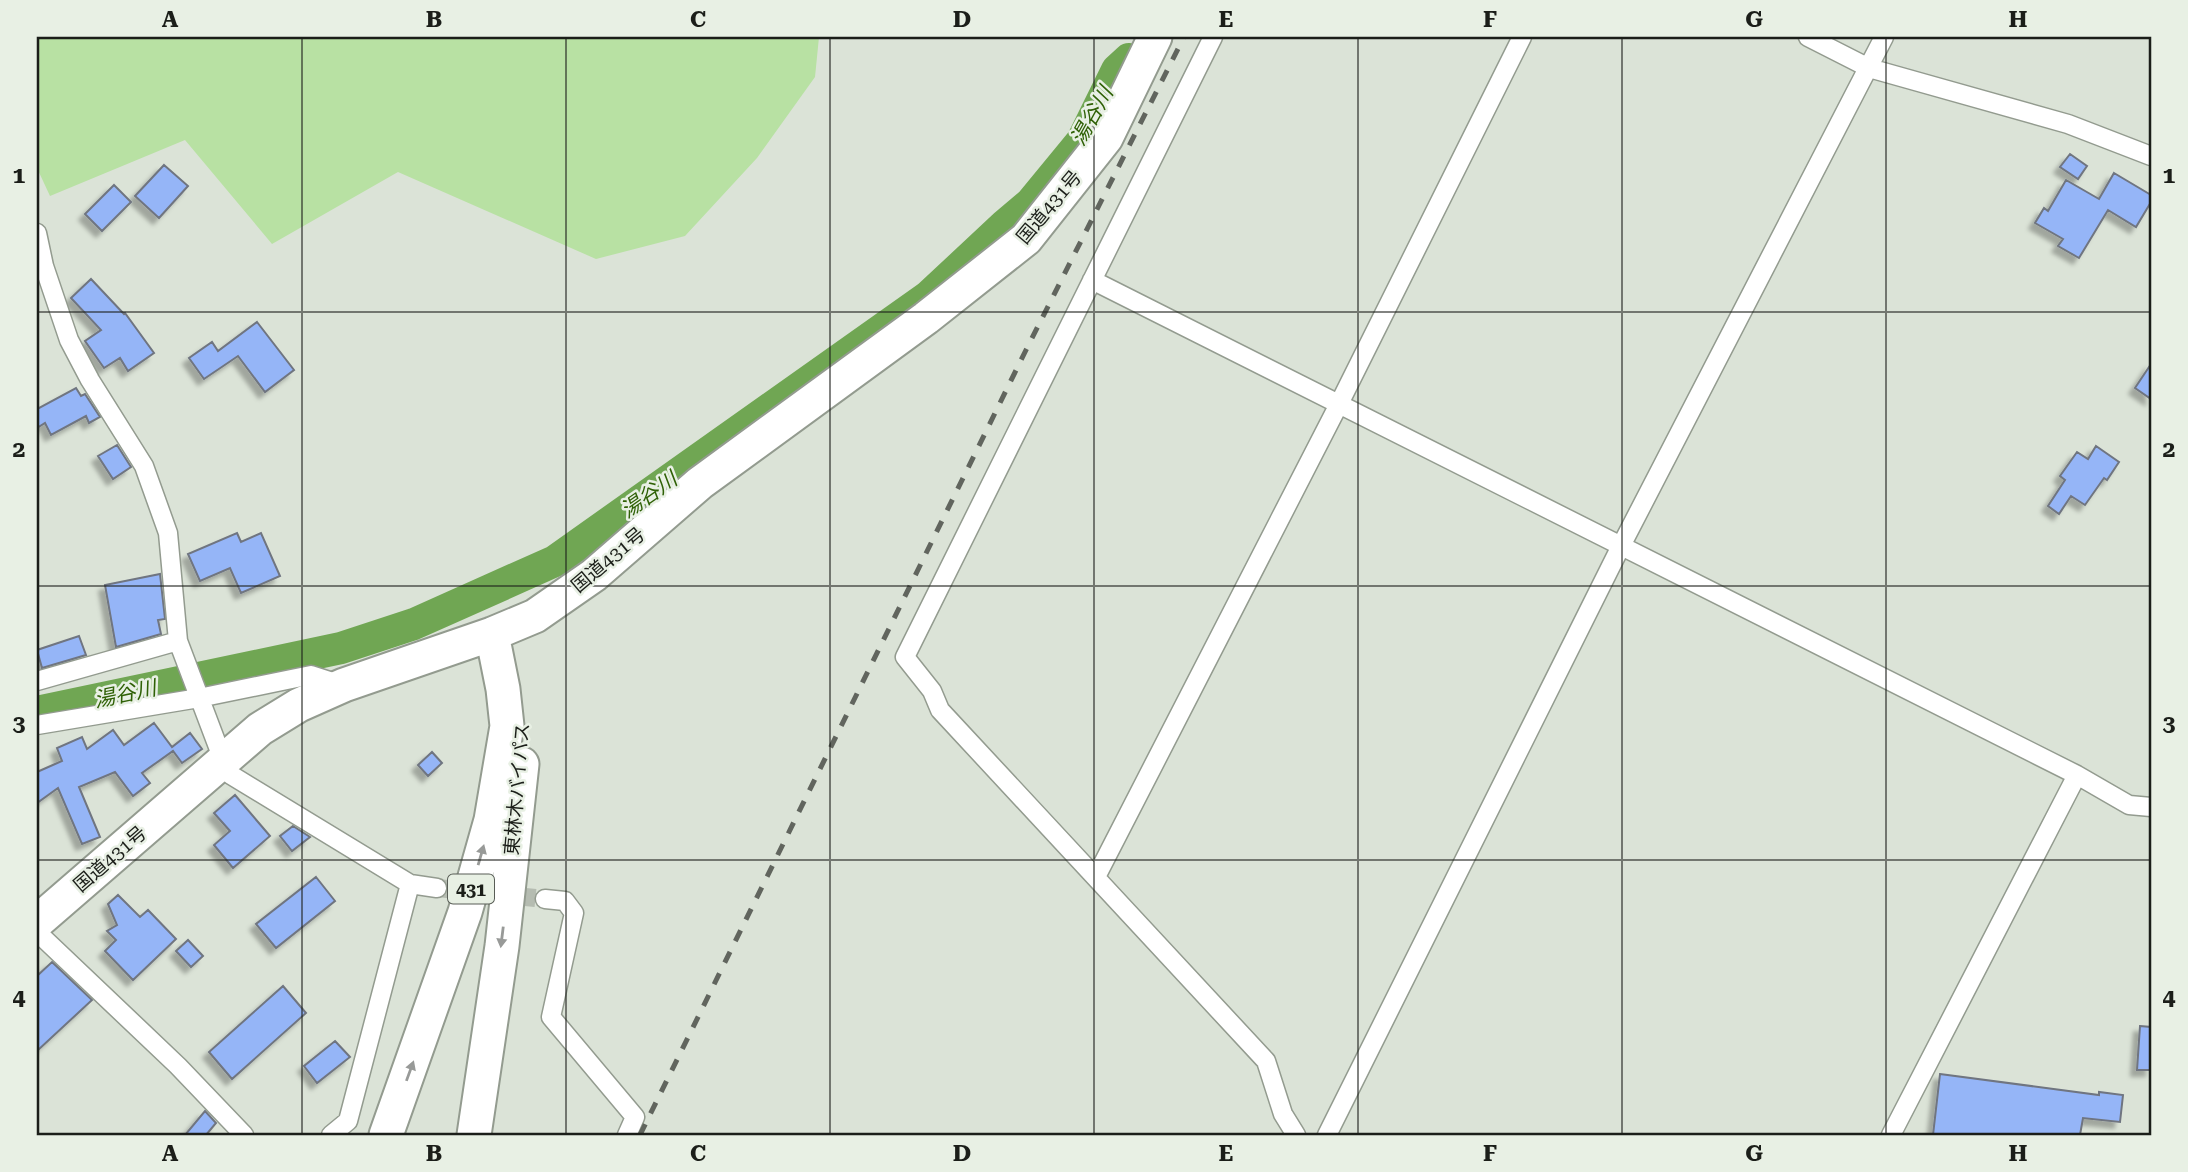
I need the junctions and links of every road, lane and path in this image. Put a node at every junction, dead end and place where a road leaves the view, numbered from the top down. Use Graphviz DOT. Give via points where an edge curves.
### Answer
graph roads {
  1 [pos="1156,37"];
  2 [pos="1213,37"];
  3 [pos="1522,37"];
  4 [pos="1808,37"];
  5 [pos="1884,37"];
  6 [pos="1869,68"];
  7 [pos="2151,156"];
  8 [pos="37,233"];
  9 [pos="1092,280"];
  10 [pos="1339,404"];
  11 [pos="1621,546"];
  12 [pos="492,634"];
  13 [pos="178,641"];
  14 [pos="37,681"];
  15 [pos="344,685"];
  16 [pos="199,698"];
  17 [pos="37,726"];
  18 [pos="223,760"];
  19 [pos="2077,775"];
  20 [pos="2151,807"];
  21 [pos="1096,877"];
  22 [pos="410,884"];
  23 [pos="437,887"];
  24 [pos="545,899"];
  25 [pos="37,922"];
  26 [pos="37,932"];
  27 [pos="244,1135"];
  28 [pos="331,1135"];
  29 [pos="386,1135"];
  30 [pos="474,1135"];
  31 [pos="627,1135"];
  32 [pos="1296,1135"];
  33 [pos="1327,1135"];
  34 [pos="1891,1135"];
  1 -- 12 [label="highway, 国道431号" via="1106,138 1026,239 700,483 594,575 535,616"];
  2 -- 9 [label="street"];
  3 -- 10 [label="street"];
  4 -- 6 [label="street"];
  5 -- 6 [label="street"];
  6 -- 7 [label="street" via="2068,124"];
  6 -- 11 [label="street"];
  8 -- 13 [label="street" via="69,340 144,466 168,533"];
  9 -- 10 [label="street"];
  9 -- 21 [label="street" via="905,657 932,691 940,710"];
  10 -- 11 [label="street"];
  10 -- 21 [label="street"];
  11 -- 19 [label="street"];
  11 -- 33 [label="street"];
  12 -- 15 [label="highway, 国道431号"];
  29 -- 12 [label="highway, 東林木バイパス / 431, one-way" via="465,912 491,820 507,726"];
  12 -- 30 [label="highway, 東林木バイパス / 431, one-way" via="520,673 522,768"];
  13 -- 14 [label="street"];
  13 -- 16 [label="street"];
  15 -- 16 [label="street" via="311,675"];
  15 -- 18 [label="highway, 国道431号" via="260,729"];
  16 -- 17 [label="street"];
  16 -- 18 [label="street"];
  18 -- 22 [label="street" via="231,775"];
  18 -- 25 [label="highway, 国道431号"];
  19 -- 20 [label="street" via="2129,805"];
  19 -- 34 [label="street"];
  21 -- 32 [label="street" via="1266,1061 1283,1114"];
  22 -- 23 [label="street"];
  22 -- 28 [label="street" via="348,1121"];
  24 -- 31 [label="street" via="565,901 574,913 551,1017 635,1117"];
  26 -- 27 [label="street"];
}
